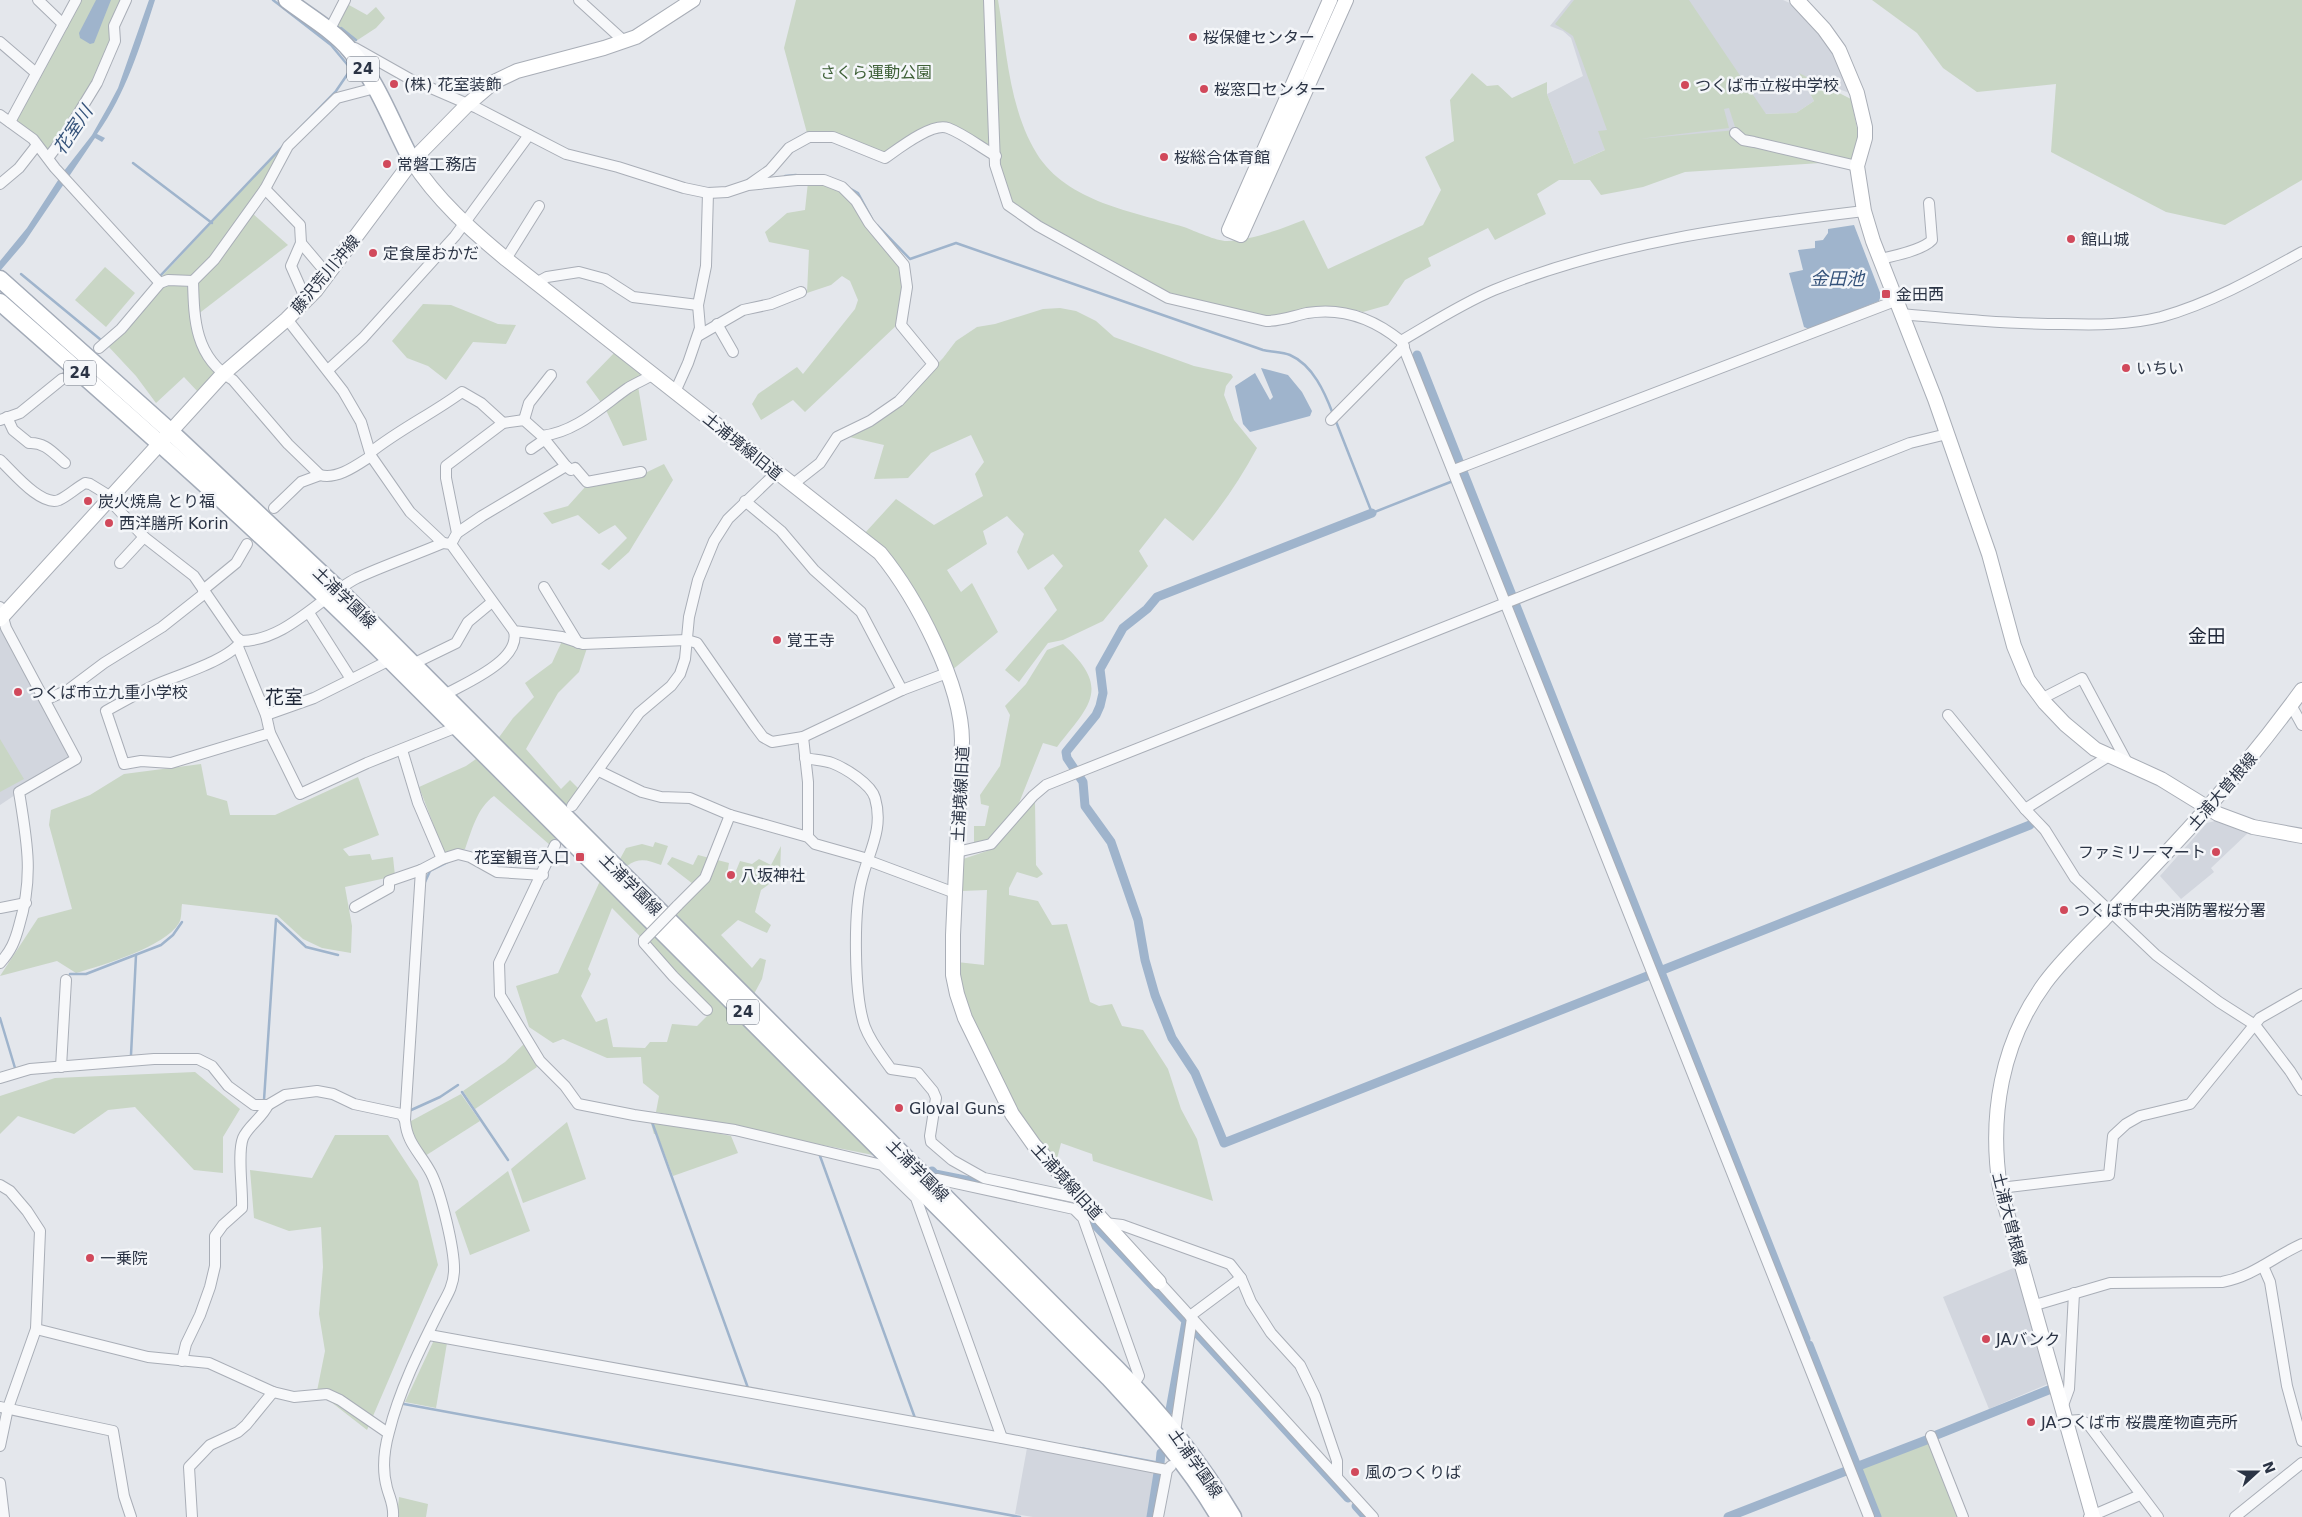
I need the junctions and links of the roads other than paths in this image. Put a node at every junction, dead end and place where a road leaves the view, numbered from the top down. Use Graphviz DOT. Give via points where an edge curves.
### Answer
graph roads {
  1 [pos="38,0"];
  2 [pos="76,0"];
  3 [pos="126,0"];
  4 [pos="287,0"];
  5 [pos="578,0"];
  6 [pos="693,0"];
  7 [pos="989,0"];
  8 [pos="1330,0"];
  9 [pos="1346,0"];
  10 [pos="1797,0"];
  11 [pos="340,2"];
  12 [pos="64,24"];
  13 [pos="329,31"];
  14 [pos="0,42"];
  15 [pos="625,42"];
  16 [pos="350,50"];
  17 [pos="36,73"];
  18 [pos="375,88"];
  19 [pos="467,104"];
  20 [pos="0,115"];
  21 [pos="10,122"];
  22 [pos="1735,133"];
  23 [pos="529,134"];
  24 [pos="37,145"];
  25 [pos="996,156"];
  26 [pos="48,158"];
  27 [pos="412,161"];
  28 [pos="1857,166"];
  29 [pos="0,184"];
  30 [pos="748,185"];
  31 [pos="265,189"];
  32 [pos="708,193"];
  33 [pos="1929,203"];
  34 [pos="539,206"];
  35 [pos="1864,211"];
  36 [pos="465,224"];
  37 [pos="301,243"];
  38 [pos="2302,252"];
  39 [pos="506,260"];
  40 [pos="1880,260"];
  41 [pos="328,275"];
  42 [pos="2,280"];
  43 [pos="193,281"];
  44 [pos="160,283"];
  45 [pos="536,283"];
  46 [pos="801,292"];
  47 [pos="306,300"];
  48 [pos="1896,301"];
  49 [pos="0,302"];
  50 [pos="698,305"];
  51 [pos="1901,314"];
  52 [pos="286,319"];
  53 [pos="717,324"];
  54 [pos="698,336"];
  55 [pos="1402,343"];
  56 [pos="99,348"];
  57 [pos="732,352"];
  58 [pos="328,370"];
  59 [pos="223,374"];
  60 [pos="551,375"];
  61 [pos="652,375"];
  62 [pos="62,379"];
  63 [pos="675,392"];
  64 [pos="1333,418"];
  65 [pos="4,419"];
  66 [pos="524,420"];
  67 [pos="503,423"];
  68 [pos="1947,434"];
  69 [pos="165,438"];
  70 [pos="543,438"];
  71 [pos="531,449"];
  72 [pos="371,454"];
  73 [pos="0,460"];
  74 [pos="65,463"];
  75 [pos="566,466"];
  76 [pos="640,472"];
  77 [pos="776,473"];
  78 [pos="320,474"];
  79 [pos="1456,475"];
  80 [pos="792,485"];
  81 [pos="110,499"];
  82 [pos="745,501"];
  83 [pos="274,508"];
  84 [pos="457,533"];
  85 [pos="144,537"];
  86 [pos="447,543"];
  87 [pos="246,544"];
  88 [pos="120,563"];
  89 [pos="544,587"];
  90 [pos="204,592"];
  91 [pos="333,593"];
  92 [pos="492,602"];
  93 [pos="1506,602"];
  94 [pos="309,613"];
  95 [pos="1,614"];
  96 [pos="514,631"];
  97 [pos="687,640"];
  98 [pos="578,643"];
  99 [pos="239,644"];
  100 [pos="390,660"];
  101 [pos="414,665"];
  102 [pos="946,673"];
  103 [pos="351,679"];
  104 [pos="902,690"];
  105 [pos="2302,690"];
  106 [pos="444,697"];
  107 [pos="2041,699"];
  108 [pos="45,700"];
  109 [pos="2291,705"];
  110 [pos="266,715"];
  111 [pos="1948,715"];
  112 [pos="2302,725"];
  113 [pos="458,727"];
  114 [pos="270,733"];
  115 [pos="803,737"];
  116 [pos="402,750"];
  117 [pos="2109,756"];
  118 [pos="805,758"];
  119 [pos="2129,765"];
  120 [pos="599,771"];
  121 [pos="572,806"];
  122 [pos="2025,809"];
  123 [pos="2207,810"];
  124 [pos="730,815"];
  125 [pos="2302,836"];
  126 [pos="808,837"];
  127 [pos="555,845"];
  128 [pos="957,852"];
  129 [pos="442,859"];
  130 [pos="868,859"];
  131 [pos="601,861"];
  132 [pos="421,870"];
  133 [pos="542,875"];
  134 [pos="955,893"];
  135 [pos="26,903"];
  136 [pos="355,907"];
  137 [pos="0,908"];
  138 [pos="2111,912"];
  139 [pos="0,963"];
  140 [pos="66,980"];
  141 [pos="2302,994"];
  142 [pos="707,1010"];
  143 [pos="2255,1025"];
  144 [pos="61,1067"];
  145 [pos="0,1078"];
  146 [pos="2302,1090"];
  147 [pos="268,1104"];
  148 [pos="405,1120"];
  149 [pos="891,1159"];
  150 [pos="984,1178"];
  151 [pos="0,1185"];
  152 [pos="2000,1188"];
  153 [pos="981,1189"];
  154 [pos="922,1190"];
  155 [pos="1084,1200"];
  156 [pos="1105,1223"];
  157 [pos="2302,1244"];
  158 [pos="2263,1266"];
  159 [pos="1241,1278"];
  160 [pos="1159,1282"];
  161 [pos="2074,1294"];
  162 [pos="2032,1306"];
  163 [pos="1191,1317"];
  164 [pos="36,1329"];
  165 [pos="429,1335"];
  166 [pos="182,1361"];
  167 [pos="1130,1391"];
  168 [pos="273,1392"];
  169 [pos="4,1408"];
  170 [pos="2062,1408"];
  171 [pos="2066,1421"];
  172 [pos="1175,1432"];
  173 [pos="388,1433"];
  174 [pos="1001,1435"];
  175 [pos="1931,1436"];
  176 [pos="2302,1441"];
  177 [pos="0,1446"];
  178 [pos="1184,1455"];
  179 [pos="2302,1463"];
  180 [pos="1167,1470"];
  181 [pos="1337,1476"];
  182 [pos="0,1483"];
  183 [pos="2140,1495"];
  184 [pos="2092,1516"];
  185 [pos="4,1517"];
  186 [pos="131,1517"];
  187 [pos="192,1517"];
  188 [pos="393,1517"];
  189 [pos="1158,1517"];
  190 [pos="1219,1517"];
  191 [pos="1232,1517"];
  192 [pos="1372,1517"];
  193 [pos="1869,1517"];
  194 [pos="1963,1517"];
  195 [pos="2158,1517"];
  196 [pos="2235,1517"];
  1 -- 12 [label="street"];
  2 -- 12 [label="street"];
  3 -- 26 [label="street" via="114,26 115,41 97,83"];
  4 -- 13 [label="main road, 24"];
  5 -- 15 [label="street"];
  6 -- 15 [label="street, 藤沢荒川沖線"];
  7 -- 25 [label="street"];
  8 -- 9 [label="street" via="1229,230 1241,236"];
  10 -- 28 [label="street" via="1831,40 1852,78 1865,127"];
  11 -- 13 [label="street"];
  12 -- 17 [label="street"];
  13 -- 16 [label="main road, 24"];
  14 -- 17 [label="street"];
  15 -- 19 [label="street, 藤沢荒川沖線" via="517,71 494,82"];
  16 -- 18 [label="main road, 24"];
  16 -- 19 [label="street" via="355,48 410,79"];
  17 -- 21 [label="street"];
  18 -- 27 [label="main road, 24"];
  18 -- 31 [label="street" via="337,98 321,112 284,152"];
  19 -- 23 [label="street"];
  19 -- 27 [label="street, 藤沢荒川沖線"];
  20 -- 21 [label="street"];
  21 -- 24 [label="street"];
  22 -- 28 [label="street" via="1743,140"];
  23 -- 32 [label="street" via="566,154"];
  23 -- 36 [label="street"];
  24 -- 26 [label="street"];
  24 -- 29 [label="street" via="19,168"];
  25 -- 30 [label="street" via="946,127 932,129 885,158 833,137 809,137 789,148 770,170"];
  25 -- 55 [label="street" via="995,165 1008,205 1046,231 1168,298 1266,321 1282,321 1311,312 1348,313 1375,324"];
  26 -- 44 [label="street"];
  27 -- 36 [label="street, 土浦境線旧道"];
  27 -- 41 [label="street, 藤沢荒川沖線"];
  28 -- 35 [label="street"];
  30 -- 32 [label="street" via="726,192"];
  30 -- 80 [label="street" via="824,180 842,187 904,265 907,287 901,325 933,364 899,401 870,421 837,437 820,463"];
  31 -- 37 [label="street" via="297,220"];
  31 -- 43 [label="street" via="214,260"];
  32 -- 50 [label="street" via="706,266"];
  33 -- 40 [label="street" via="1932,240 1927,246"];
  34 -- 39 [label="street"];
  35 -- 40 [label="street"];
  35 -- 55 [label="street" via="1688,236 1600,255 1494,290 1458,306"];
  36 -- 39 [label="street, 土浦境線旧道"];
  36 -- 58 [label="street" via="362,338"];
  37 -- 41 [label="street"];
  37 -- 47 [label="street" via="291,266"];
  38 -- 51 [label="street" via="2188,308 2160,317 2112,325"];
  39 -- 45 [label="street, 土浦境線旧道"];
  40 -- 48 [label="street"];
  41 -- 47 [label="street, 藤沢荒川沖線"];
  42 -- 69 [label="main road, 土浦学園線 / 24"];
  43 -- 44 [label="street" via="168,280"];
  43 -- 59 [label="street" via="196,332 210,360"];
  44 -- 56 [label="street" via="121,330"];
  45 -- 50 [label="street" via="547,277 579,272 605,280 633,297"];
  45 -- 61 [label="street, 土浦境線旧道"];
  46 -- 53 [label="street" via="771,304 743,310"];
  47 -- 52 [label="street, 藤沢荒川沖線"];
  48 -- 51 [label="street"];
  48 -- 79 [label="street"];
  49 -- 69 [label="main road, 土浦学園線 / 24"];
  50 -- 54 [label="street"];
  51 -- 68 [label="street"];
  52 -- 58 [label="street"];
  52 -- 59 [label="street, 藤沢荒川沖線"];
  53 -- 54 [label="street"];
  53 -- 57 [label="street"];
  54 -- 63 [label="street"];
  55 -- 64 [label="street"];
  55 -- 79 [label="street"];
  58 -- 72 [label="street" via="361,422"];
  59 -- 69 [label="street, 藤沢荒川沖線"];
  59 -- 78 [label="street" via="233,380 288,444"];
  60 -- 66 [label="street" via="529,403"];
  61 -- 63 [label="street, 土浦境線旧道"];
  61 -- 70 [label="street" via="630,386 585,420"];
  62 -- 65 [label="street" via="20,413"];
  63 -- 77 [label="street, 土浦境線旧道"];
  65 -- 74 [label="street" via="29,443 47,446"];
  66 -- 67 [label="street"];
  66 -- 70 [label="street"];
  67 -- 72 [label="street" via="481,403 462,392 430,415 396,432"];
  67 -- 84 [label="street" via="446,466"];
  68 -- 93 [label="street" via="1910,443"];
  68 -- 107 [label="street" via="1989,554 2014,646 2028,680"];
  69 -- 81 [label="street, 藤沢荒川沖線"];
  69 -- 91 [label="main road, 土浦学園線 / 24"];
  70 -- 71 [label="street"];
  70 -- 75 [label="street"];
  72 -- 78 [label="street" via="334,475"];
  72 -- 86 [label="street" via="410,512"];
  73 -- 81 [label="street" via="14,477 48,501 58,500 88,483"];
  75 -- 76 [label="street" via="570,470 575,468 587,482"];
  75 -- 84 [label="street"];
  77 -- 80 [label="street, 土浦境線旧道"];
  77 -- 82 [label="street"];
  78 -- 83 [label="street" via="301,482"];
  79 -- 93 [label="street"];
  80 -- 102 [label="street, 土浦境線旧道" via="880,553 898,575 920,612"];
  81 -- 85 [label="street"];
  81 -- 95 [label="street, 藤沢荒川沖線"];
  82 -- 97 [label="street" via="721,530 705,562 692,606"];
  82 -- 104 [label="street" via="781,531 814,570 861,612"];
  84 -- 86 [label="street"];
  85 -- 88 [label="street"];
  85 -- 90 [label="street" via="184,567"];
  86 -- 91 [label="street" via="358,578"];
  86 -- 92 [label="street"];
  87 -- 90 [label="street" via="236,563"];
  89 -- 98 [label="street"];
  90 -- 99 [label="street"];
  90 -- 108 [label="street" via="162,628 104,662 68,690"];
  91 -- 94 [label="street"];
  91 -- 100 [label="main road, 土浦学園線 / 24"];
  91 -- 101 [label="main road, 土浦学園線 / 24"];
  92 -- 96 [label="street"];
  92 -- 101 [label="street" via="468,622 456,643"];
  93 -- 128 [label="street" via="1046,785 991,844"];
  93 -- 193 [label="street"];
  94 -- 99 [label="street" via="258,640"];
  94 -- 103 [label="street"];
  95 -- 108 [label="street"];
  96 -- 98 [label="street"];
  96 -- 106 [label="street" via="514,644 495,667"];
  97 -- 98 [label="street"];
  97 -- 115 [label="street" via="697,643 763,738 772,742"];
  97 -- 120 [label="street" via="680,674 639,714"];
  99 -- 110 [label="street"];
  99 -- 114 [label="street" via="211,662 157,684 106,711 124,764 141,761 171,763"];
  100 -- 103 [label="street"];
  100 -- 113 [label="main road, 土浦学園線 / 24"];
  101 -- 106 [label="main road, 土浦学園線 / 24"];
  102 -- 104 [label="street"];
  102 -- 128 [label="street, 土浦境線旧道" via="962,729"];
  103 -- 110 [label="street" via="314,698"];
  104 -- 115 [label="street"];
  105 -- 109 [label="street, 土浦大曽根線"];
  106 -- 131 [label="main road, 土浦学園線 / 24"];
  107 -- 117 [label="street" via="2081,739"];
  107 -- 119 [label="street" via="2082,678"];
  108 -- 135 [label="street" via="76,759 19,792 29,869"];
  109 -- 112 [label="street"];
  109 -- 123 [label="street, 土浦大曽根線"];
  110 -- 114 [label="street"];
  111 -- 122 [label="street"];
  113 -- 116 [label="street"];
  113 -- 131 [label="main road, 土浦学園線 / 24"];
  114 -- 116 [label="street" via="300,794"];
  115 -- 118 [label="street"];
  116 -- 129 [label="street" via="418,803"];
  117 -- 119 [label="street"];
  117 -- 122 [label="street"];
  118 -- 126 [label="street"];
  118 -- 130 [label="street" via="832,762 868,785 875,798 878,832"];
  119 -- 123 [label="street" via="2161,779"];
  120 -- 121 [label="street"];
  120 -- 124 [label="street" via="642,792 661,797 690,798"];
  122 -- 138 [label="street" via="2045,830 2075,878"];
  123 -- 125 [label="street" via="2253,827"];
  123 -- 138 [label="street, 土浦大曽根線"];
  124 -- 126 [label="street"];
  124 -- 142 [label="street, bridge" via="705,878 644,940 673,976"];
  126 -- 130 [label="street" via="815,844"];
  127 -- 133 [label="street"];
  128 -- 134 [label="street, 土浦境線旧道"];
  129 -- 132 [label="street"];
  129 -- 133 [label="street" via="458,854 497,872"];
  130 -- 134 [label="street"];
  130 -- 150 [label="street" via="861,881 857,933 857,974 865,1027 891,1070 918,1073 933,1091 936,1098 930,1136 932,1142 952,1160"];
  131 -- 149 [label="main road, 土浦学園線 / 24"];
  132 -- 136 [label="street" via="389,881 388,888"];
  132 -- 148 [label="street"];
  133 -- 149 [label="street" via="499,963 500,995 540,1061 578,1104"];
  134 -- 155 [label="street, 土浦境線旧道" via="954,975 965,1018 1012,1114 1034,1145"];
  135 -- 137 [label="street"];
  135 -- 139 [label="street" via="12,950"];
  138 -- 143 [label="street" via="2156,955"];
  138 -- 152 [label="street, 土浦大曽根線" via="2045,982 2013,1040 2003,1072 1995,1123"];
  140 -- 144 [label="street"];
  141 -- 143 [label="street" via="2260,1018"];
  143 -- 146 [label="street"];
  143 -- 152 [label="street" via="2190,1104 2140,1116 2113,1136 2109,1175"];
  144 -- 145 [label="street" via="30,1069"];
  144 -- 147 [label="street" via="178,1057 198,1059 212,1066 240,1096 254,1104"];
  147 -- 148 [label="street" via="285,1095 317,1091 354,1104 401,1114"];
  147 -- 166 [label="street" via="264,1114 243,1136 239,1152 242,1208 215,1236 215,1266 210,1287"];
  148 -- 165 [label="street" via="406,1134 432,1174 453,1251 451,1291"];
  149 -- 154 [label="main road, 土浦学園線 / 24"];
  149 -- 154 [label="street"];
  150 -- 153 [label="street"];
  150 -- 155 [label="street"];
  151 -- 164 [label="street" via="10,1191 40,1231"];
  152 -- 162 [label="street, 土浦大曽根線"];
  153 -- 154 [label="street" via="937,1179"];
  153 -- 167 [label="street" via="1074,1209 1083,1218 1140,1376"];
  154 -- 167 [label="main road, 土浦学園線 / 24"];
  154 -- 174 [label="street"];
  155 -- 156 [label="street, 土浦境線旧道"];
  156 -- 159 [label="street" via="1122,1225 1230,1264"];
  156 -- 160 [label="street, 土浦境線旧道"];
  157 -- 158 [label="street"];
  158 -- 161 [label="street" via="2239,1279 2222,1282 2110,1283"];
  158 -- 176 [label="street" via="2270,1282 2287,1386"];
  159 -- 163 [label="street"];
  159 -- 181 [label="street" via="1251,1302 1271,1333 1300,1366 1315,1396 1338,1461"];
  160 -- 163 [label="street, 土浦境線旧道"];
  161 -- 162 [label="street"];
  161 -- 170 [label="street" via="2069,1389"];
  162 -- 170 [label="street, 土浦大曽根線"];
  163 -- 172 [label="street"];
  163 -- 181 [label="street, 土浦境線旧道"];
  164 -- 166 [label="street" via="148,1357"];
  164 -- 169 [label="street"];
  165 -- 173 [label="street" via="399,1397"];
  165 -- 174 [label="street"];
  166 -- 168 [label="street" via="209,1363"];
  167 -- 172 [label="main road, 土浦学園線 / 24"];
  167 -- 178 [label="main road, 土浦学園線 / 24"];
  168 -- 173 [label="street" via="294,1397 327,1394"];
  168 -- 187 [label="street" via="246,1425 210,1445 190,1468"];
  169 -- 177 [label="street"];
  169 -- 186 [label="street" via="113,1432"];
  170 -- 171 [label="street, 土浦大曽根線"];
  171 -- 183 [label="street" via="2080,1420 2088,1424"];
  171 -- 184 [label="street, 土浦大曽根線"];
  172 -- 178 [label="main road, 土浦学園線 / 24"];
  173 -- 188 [label="street" via="384,1463"];
  174 -- 180 [label="street"];
  175 -- 194 [label="street"];
  178 -- 180 [label="street"];
  178 -- 190 [label="main road, 土浦学園線 / 24"];
  178 -- 191 [label="main road, 土浦学園線 / 24" via="1207,1475"];
  179 -- 196 [label="street"];
  180 -- 189 [label="street"];
  181 -- 192 [label="street, 土浦境線旧道"];
  182 -- 185 [label="street"];
  183 -- 184 [label="street"];
  183 -- 195 [label="street"];
}
